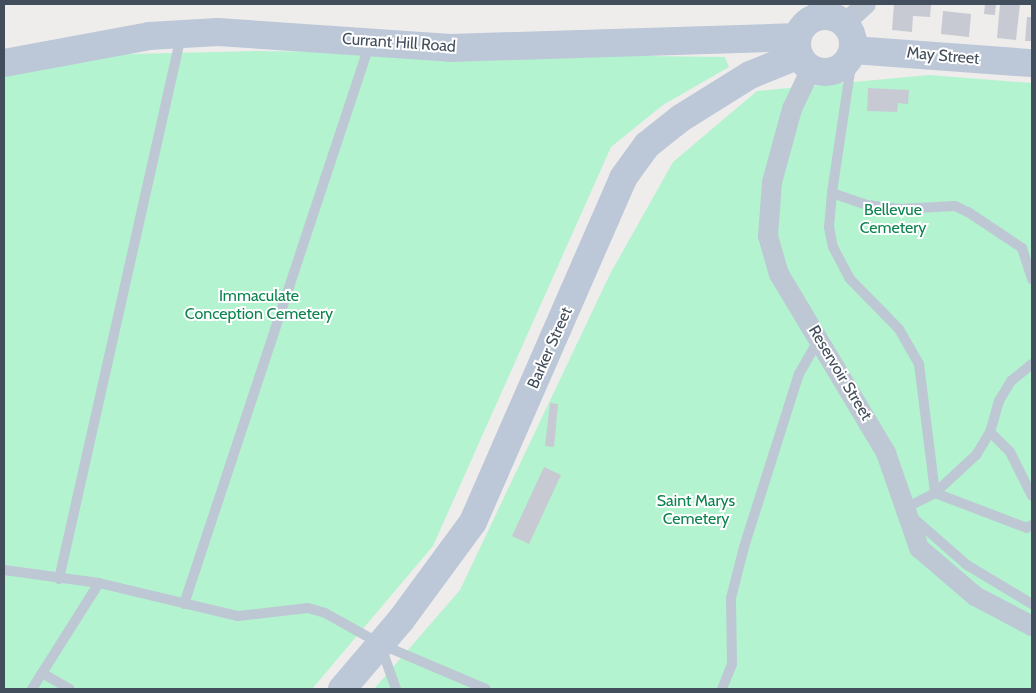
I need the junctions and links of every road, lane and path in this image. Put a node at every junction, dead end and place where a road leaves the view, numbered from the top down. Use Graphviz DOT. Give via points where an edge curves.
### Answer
graph roads {
  1 [pos="866,4"];
  2 [pos="845,23"];
  3 [pos="181,34"];
  4 [pos="371,41"];
  5 [pos="803,54"];
  6 [pos="849,58"];
  7 [pos="4,63"];
  8 [pos="1032,63"];
  9 [pos="832,193"];
  10 [pos="1027,248"];
  11 [pos="1032,279"];
  12 [pos="819,338"];
  13 [pos="1032,364"];
  14 [pos="990,432"];
  15 [pos="935,493"];
  16 [pos="1032,496"];
  17 [pos="903,509"];
  18 [pos="1032,524"];
  19 [pos="4,570"];
  20 [pos="60,579"];
  21 [pos="99,583"];
  22 [pos="184,604"];
  23 [pos="1032,604"];
  24 [pos="1032,626"];
  25 [pos="380,644"];
  26 [pos="42,673"];
  27 [pos="32,689"];
  28 [pos="70,689"];
  29 [pos="342,689"];
  30 [pos="396,689"];
  31 [pos="486,689"];
  32 [pos="722,689"];
  1 -- 2 [label="street"];
  2 -- 5 [label="main road" via="827,16 817,17 802,28"];
  2 -- 6 [label="main road" via="851,31"];
  3 -- 4 [label="main road, Currant Hill Road" via="218,32"];
  3 -- 7 [label="main road, Currant Hill Road" via="140,37"];
  3 -- 20 [label="lane"];
  4 -- 5 [label="main road, Currant Hill Road" via="450,48"];
  4 -- 22 [label="lane"];
  5 -- 6 [label="main road" via="828,72"];
  5 -- 12 [label="street, Reservoir Street" via="772,182 768,236 779,274"];
  5 -- 25 [label="main road, Barker Street" via="750,75 681,118 647,145 623,178 472,522"];
  6 -- 8 [label="main road, May Street"];
  6 -- 9 [label="lane" via="850,72"];
  9 -- 10 [label="lane" via="867,205 898,209 955,206"];
  9 -- 15 [label="lane" via="829,228 833,247 850,279 899,329 919,364"];
  10 -- 11 [label="lane"];
  12 -- 17 [label="street, Reservoir Street" via="886,453"];
  12 -- 32 [label="lane" via="799,374 744,546 731,598 732,664"];
  13 -- 14 [label="lane" via="1007,388"];
  14 -- 15 [label="lane" via="976,455"];
  14 -- 16 [label="lane" via="1010,452"];
  15 -- 17 [label="lane"];
  15 -- 18 [label="lane" via="1027,528"];
  17 -- 23 [label="lane" via="967,564"];
  17 -- 24 [label="street, Reservoir Street" via="919,548 975,596"];
  19 -- 20 [label="lane"];
  20 -- 21 [label="lane"];
  21 -- 22 [label="lane"];
  21 -- 26 [label="lane"];
  22 -- 25 [label="lane" via="238,616 308,608 325,613"];
  25 -- 29 [label="main road, Barker Street"];
  25 -- 30 [label="lane"];
  25 -- 31 [label="lane"];
  26 -- 27 [label="lane"];
  26 -- 28 [label="lane"];
}
